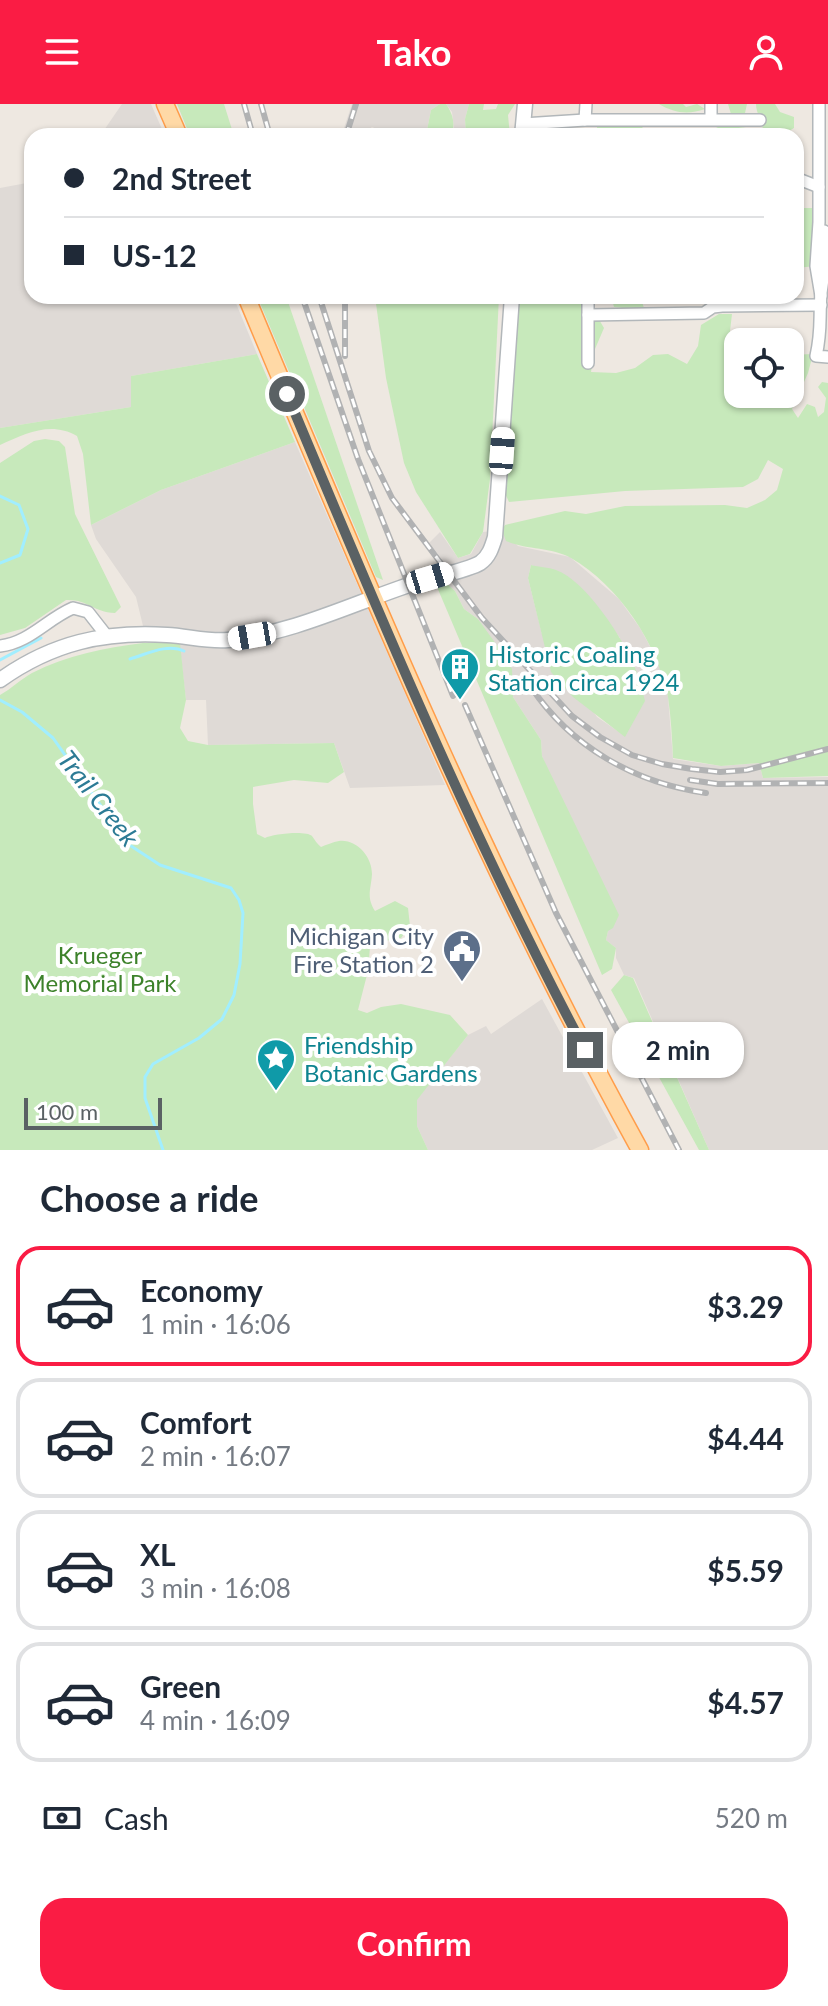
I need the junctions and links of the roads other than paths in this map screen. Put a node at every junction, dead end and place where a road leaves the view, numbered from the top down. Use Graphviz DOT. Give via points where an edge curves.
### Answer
graph roads {
  1 [pos="165,104"];
  2 [pos="525,104"];
  3 [pos="586,104"];
  4 [pos="711,104"];
  5 [pos="819,104"];
  6 [pos="711,119"];
  7 [pos="585,120"];
  8 [pos="760,120"];
  9 [pos="176,128"];
  10 [pos="523,128"];
  11 [pos="535,128"];
  12 [pos="804,181"];
  13 [pos="819,187"];
  14 [pos="823,208"];
  15 [pos="824,278"];
  16 [pos="804,300"];
  17 [pos="821,300"];
  18 [pos="249,304"];
  19 [pos="511,304"];
  20 [pos="588,304"];
  21 [pos="711,304"];
  22 [pos="588,315"];
  23 [pos="822,356"];
  24 [pos="588,363"];
  25 [pos="374,600"];
  26 [pos="106,635"];
  27 [pos="0,646"];
  28 [pos="0,680"];
  29 [pos="640,1150"];
  1 -- 9 [label="main road"];
  2 -- 10 [label="street"];
  3 -- 7 [label="street"];
  4 -- 6 [label="street"];
  5 -- 13 [label="street"];
  6 -- 7 [label="street"];
  6 -- 8 [label="street"];
  7 -- 11 [label="street"];
  12 -- 13 [label="street"];
  13 -- 14 [label="street"];
  14 -- 15 [label="street" via="819,222 825,234"];
  15 -- 17 [label="street"];
  16 -- 17 [label="street"];
  17 -- 23 [label="street"];
  18 -- 25 [label="main road"];
  19 -- 25 [label="street" via="498,513 490,552 479,564"];
  20 -- 22 [label="street"];
  21 -- 22 [label="street" via="704,313"];
  22 -- 24 [label="street"];
  25 -- 26 [label="street" via="279,631 225,640"];
  25 -- 29 [label="main road" via="525,933"];
  26 -- 27 [label="street" via="88,612 73,608 13,645"];
  26 -- 28 [label="street" via="50,650"];
}
